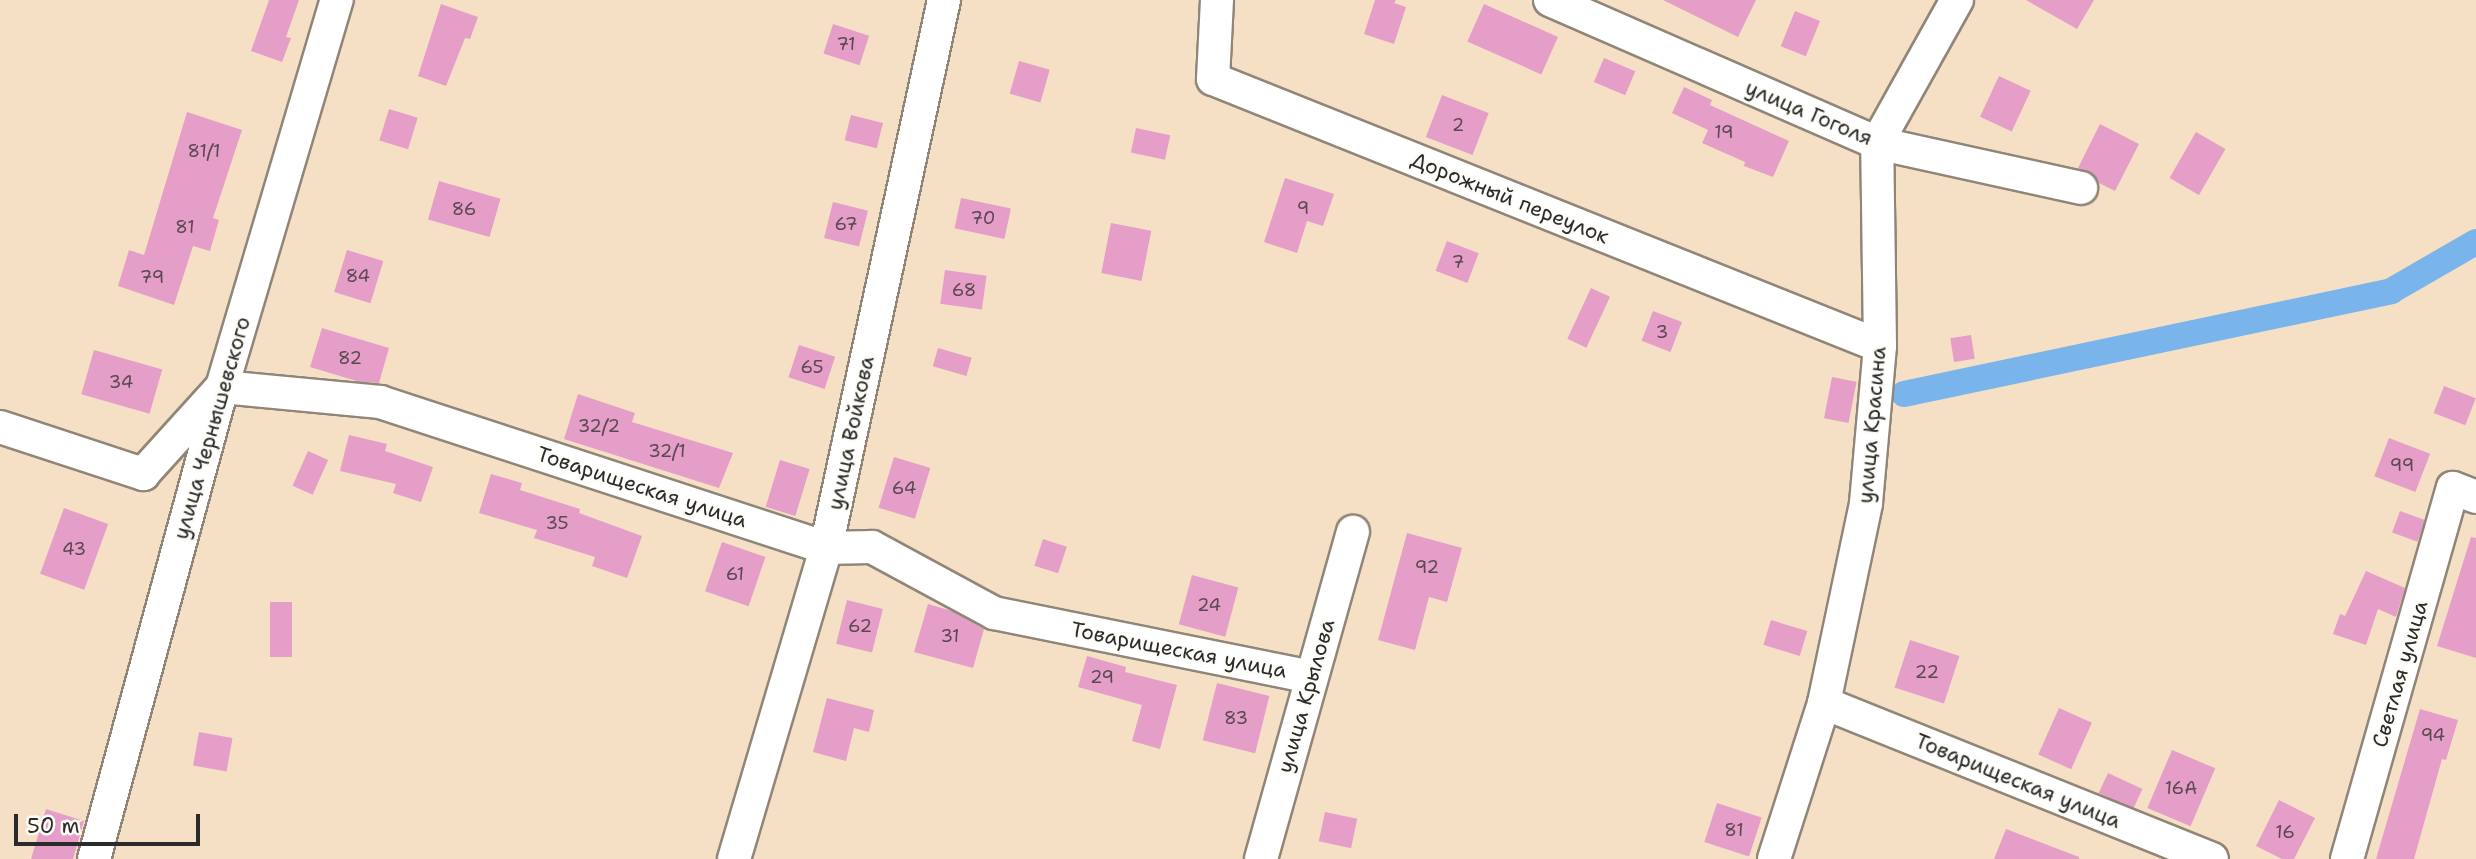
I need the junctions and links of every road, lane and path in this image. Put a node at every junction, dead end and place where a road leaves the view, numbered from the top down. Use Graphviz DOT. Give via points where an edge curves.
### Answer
graph roads {
  1 [pos="337,0"];
  2 [pos="944,0"];
  3 [pos="1217,0"];
  4 [pos="1550,0"];
  5 [pos="1957,0"];
  6 [pos="1877,143"];
  7 [pos="2081,188"];
  8 [pos="1880,346"];
  9 [pos="222,387"];
  10 [pos="0,427"];
  11 [pos="2464,492"];
  12 [pos="1353,532"];
  13 [pos="826,548"];
  14 [pos="1311,677"];
  15 [pos="1824,703"];
  16 [pos="94,859"];
  17 [pos="734,859"];
  18 [pos="1261,859"];
  19 [pos="1774,859"];
  20 [pos="2212,859"];
  21 [pos="2347,859"];
  1 -- 9 [label="street, улица Чернышевского"];
  2 -- 13 [label="street, улица Войкова"];
  3 -- 8 [label="street, Дорожный переулок" via="1213,79"];
  4 -- 6 [label="street, улица Гоголя"];
  5 -- 6 [label="street"];
  6 -- 7 [label="street, улица Гоголя"];
  6 -- 8 [label="street, улица Красина"];
  8 -- 15 [label="street, улица Красина" via="1866,503"];
  9 -- 10 [label="street" via="143,474"];
  9 -- 13 [label="street, Товарищеская улица" via="380,402"];
  9 -- 16 [label="street, улица Чернышевского"];
  11 -- 21 [label="street, Светлая улица"];
  12 -- 14 [label="street, улица Крылова"];
  13 -- 14 [label="street, Товарищеская улица" via="872,547 993,613"];
  13 -- 17 [label="street, улица Войкова"];
  14 -- 18 [label="street, улица Крылова"];
  15 -- 19 [label="street, улица Красина"];
  15 -- 20 [label="street, Товарищеская улица"];
}
